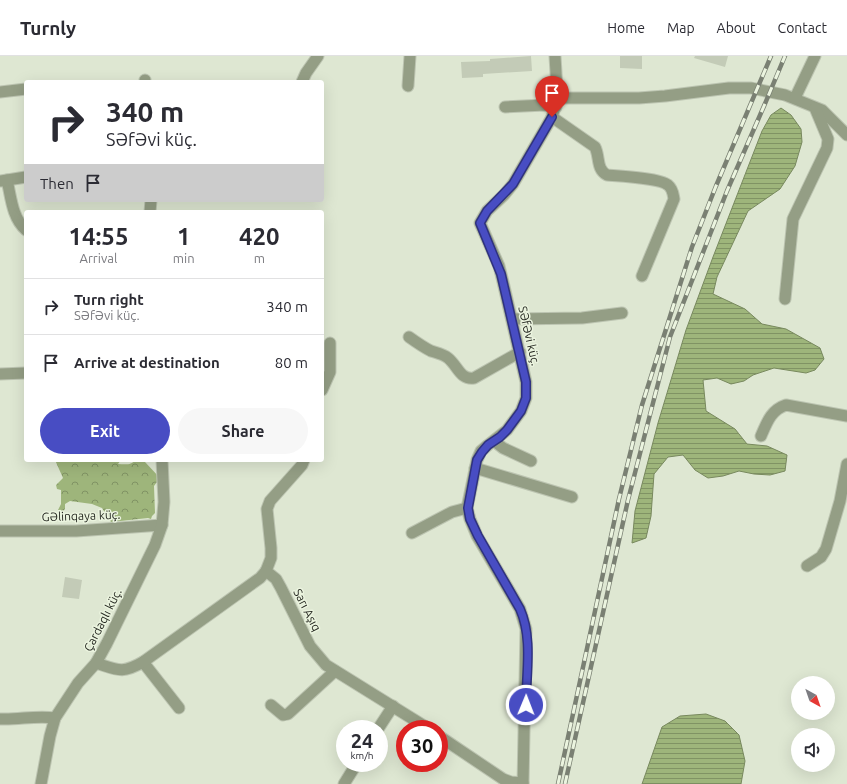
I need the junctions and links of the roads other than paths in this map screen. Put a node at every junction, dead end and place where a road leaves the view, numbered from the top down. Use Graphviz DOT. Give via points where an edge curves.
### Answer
graph roads {
  1 [pos="318,56"];
  2 [pos="410,56"];
  3 [pos="555,56"];
  4 [pos="815,56"];
  5 [pos="303,80"];
  6 [pos="408,86"];
  7 [pos="24,89"];
  8 [pos="0,92"];
  9 [pos="795,98"];
  10 [pos="505,107"];
  11 [pos="555,107"];
  12 [pos="815,108"];
  13 [pos="847,135"];
  14 [pos="24,177"];
  15 [pos="4,181"];
  16 [pos="24,228"];
  17 [pos="642,276"];
  18 [pos="785,299"];
  19 [pos="622,313"];
  20 [pos="512,319"];
  21 [pos="409,337"];
  22 [pos="330,343"];
  23 [pos="520,352"];
  24 [pos="24,373"];
  25 [pos="0,374"];
  26 [pos="324,386"];
  27 [pos="847,416"];
  28 [pos="761,436"];
  29 [pos="494,441"];
  30 [pos="531,461"];
  31 [pos="162,462"];
  32 [pos="303,462"];
  33 [pos="847,464"];
  34 [pos="475,468"];
  35 [pos="572,497"];
  36 [pos="468,508"];
  37 [pos="162,525"];
  38 [pos="0,531"];
  39 [pos="412,533"];
  40 [pos="807,566"];
  41 [pos="266,571"];
  42 [pos="143,662"];
  43 [pos="96,663"];
  44 [pos="335,671"];
  45 [pos="271,705"];
  46 [pos="393,706"];
  47 [pos="179,708"];
  48 [pos="55,718"];
  49 [pos="0,719"];
  50 [pos="384,720"];
  51 [pos="414,720"];
  52 [pos="448,742"];
  53 [pos="351,772"];
  54 [pos="41,784"];
  55 [pos="344,784"];
  56 [pos="523,784"];
  1 -- 5 [label="street"];
  2 -- 6 [label="street"];
  3 -- 11 [label="street"];
  4 -- 9 [label="street"];
  7 -- 8 [label="street"];
  9 -- 11 [label="street" via="742,87"];
  9 -- 12 [label="street"];
  10 -- 11 [label="street"];
  11 -- 17 [label="street" via="595,147 602,172 607,175 656,181 667,184 673,191 674,199"];
  11 -- 20 [label="street, Səfəvi küç." via="513,184 487,211 480,223 498,266"];
  12 -- 13 [label="street" via="822,110"];
  12 -- 18 [label="street" via="828,139 827,148 793,219"];
  14 -- 15 [label="street"];
  15 -- 16 [label="street" via="16,219"];
  19 -- 20 [label="street" via="582,318"];
  20 -- 23 [label="street, Səfəvi küç."];
  21 -- 23 [label="street" via="449,359 465,378 470,379"];
  22 -- 26 [label="street" via="330,372"];
  23 -- 29 [label="street, Səfəvi küç." via="526,382 526,398 521,411 507,430"];
  24 -- 25 [label="street"];
  27 -- 28 [label="street" via="786,405 778,408 770,416"];
  29 -- 30 [label="street"];
  29 -- 34 [label="street, Səfəvi küç." via="482,452"];
  31 -- 37 [label="street, Çardaqlı küç."];
  32 -- 41 [label="street" via="270,501 267,509 271,558"];
  33 -- 40 [label="street" via="840,501 826,549 821,557"];
  34 -- 35 [label="street"];
  34 -- 36 [label="street, Səfəvi küç."];
  36 -- 39 [label="street" via="452,512"];
  36 -- 56 [label="street, Səfəvi küç." via="478,536 520,609 526,629"];
  37 -- 38 [label="street, Gəlinqaya küç." via="76,531"];
  37 -- 43 [label="street, Çardaqlı küç." via="155,546"];
  41 -- 42 [label="street" via="260,578"];
  41 -- 44 [label="street, Sarı Aşıq" via="276,579 310,646 326,665"];
  42 -- 43 [label="street" via="131,669 120,670"];
  42 -- 47 [label="street"];
  43 -- 48 [label="street, Çardaqlı küç." via="78,683"];
  44 -- 45 [label="street" via="288,714 283,715"];
  44 -- 46 [label="street, Sarı Aşıq"];
  46 -- 50 [label="street"];
  46 -- 51 [label="street, Sarı Aşıq"];
  48 -- 49 [label="street"];
  48 -- 54 [label="street, Çardaqlı küç."];
  52 -- 56 [label="street" via="503,778"];
  53 -- 55 [label="street"];
}
